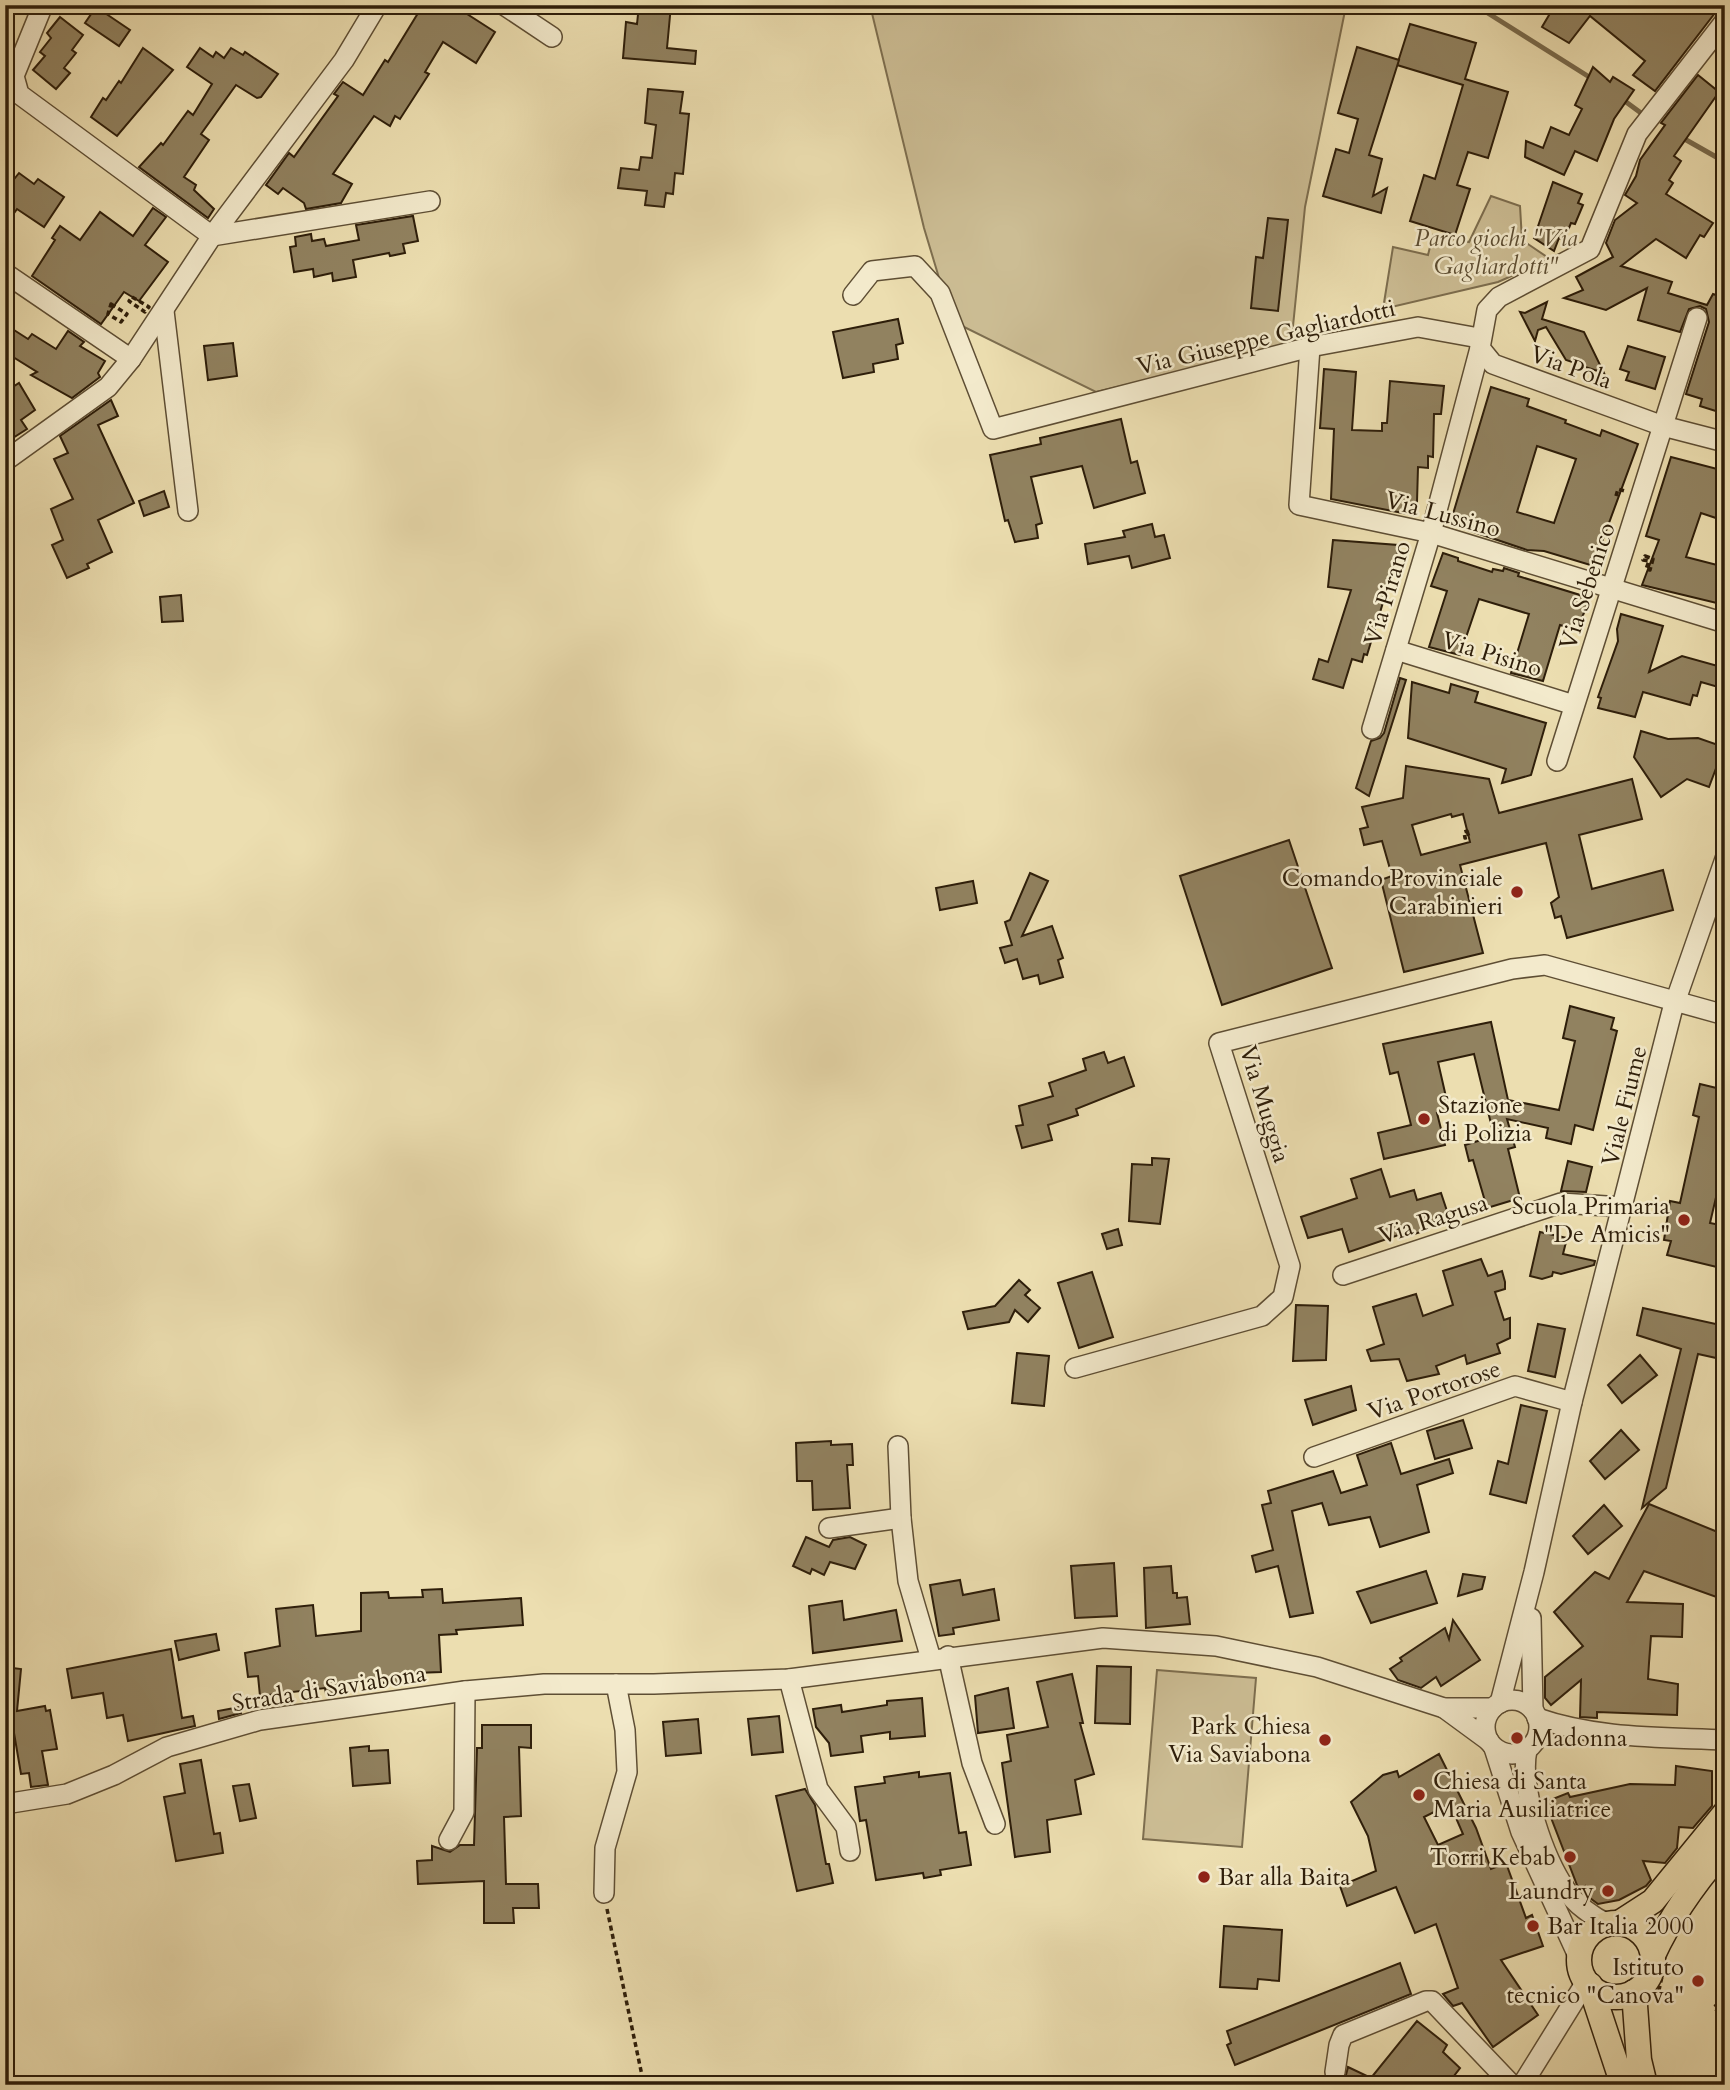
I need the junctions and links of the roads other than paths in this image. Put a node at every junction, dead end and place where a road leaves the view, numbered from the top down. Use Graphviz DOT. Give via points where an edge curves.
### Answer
graph roads {
  1 [pos="43,5"];
  2 [pos="377,5"];
  3 [pos="504,5"];
  4 [pos="1725,22"];
  5 [pos="552,37"];
  6 [pos="430,201"];
  7 [pos="212,236"];
  8 [pos="5,274"];
  9 [pos="853,295"];
  10 [pos="164,311"];
  11 [pos="1698,318"];
  12 [pos="1479,343"];
  13 [pos="1310,347"];
  14 [pos="131,359"];
  15 [pos="1663,426"];
  16 [pos="1725,442"];
  17 [pos="5,461"];
  18 [pos="188,511"];
  19 [pos="1431,533"];
  20 [pos="1612,590"];
  21 [pos="1725,623"];
  22 [pos="1396,650"];
  23 [pos="1574,705"];
  24 [pos="1372,729"];
  25 [pos="1557,761"];
  26 [pos="1725,859"];
  27 [pos="1675,1000"];
  28 [pos="1725,1015"];
  29 [pos="1622,1207"];
  30 [pos="1342,1275"];
  31 [pos="1075,1368"];
  32 [pos="1572,1402"];
  33 [pos="898,1446"];
  34 [pos="1314,1457"];
  35 [pos="901,1518"];
  36 [pos="829,1528"];
  37 [pos="1534,1572"];
  38 [pos="940,1658"];
  39 [pos="789,1679"];
  40 [pos="616,1684"];
  41 [pos="465,1691"];
  42 [pos="1497,1705"];
  43 [pos="1444,1708"];
  44 [pos="1534,1728"];
  45 [pos="1725,1740"];
  46 [pos="1492,1744"];
  47 [pos="5,1804"];
  48 [pos="1725,1813"];
  49 [pos="995,1824"];
  50 [pos="450,1840"];
  51 [pos="1725,1848"];
  52 [pos="850,1851"];
  53 [pos="604,1893"];
  54 [pos="1613,1924"];
  55 [pos="1579,1958"];
  56 [pos="1659,1959"];
  57 [pos="1588,1984"];
  58 [pos="1634,1992"];
  59 [pos="1335,2072"];
  60 [pos="1512,2085"];
  61 [pos="1522,2085"];
  62 [pos="1623,2085"];
  63 [pos="1645,2085"];
  1 -- 7 [label="street" via="14,76 19,94"];
  2 -- 7 [label="street" via="344,60"];
  3 -- 5 [label="street"];
  4 -- 12 [label="street" via="1637,134 1590,248 1499,297 1487,310"];
  6 -- 7 [label="street"];
  7 -- 10 [label="street"];
  8 -- 14 [label="street"];
  9 -- 13 [label="street, Via Giuseppe Gagliardotti" via="872,271 915,266 940,293 993,429"];
  10 -- 14 [label="street"];
  10 -- 18 [label="street"];
  11 -- 15 [label="street"];
  12 -- 13 [label="street, Via Giuseppe Gagliardotti" via="1418,327"];
  12 -- 15 [label="street, Via Pola" via="1493,364"];
  12 -- 19 [label="street, Via Pirano"];
  13 -- 19 [label="street, Via Lussino" via="1298,505"];
  14 -- 17 [label="street" via="108,387"];
  15 -- 16 [label="street, Via Pola"];
  15 -- 20 [label="street, Via Sebenico"];
  19 -- 20 [label="street, Via Lussino"];
  19 -- 22 [label="street, Via Pirano"];
  20 -- 21 [label="street, Via Lussino"];
  20 -- 23 [label="street, Via Sebenico"];
  22 -- 23 [label="street, Via Pisino"];
  22 -- 24 [label="street, Via Pirano"];
  23 -- 25 [label="street, Via Sebenico"];
  26 -- 27 [label="street, Viale Fiume"];
  27 -- 28 [label="street"];
  27 -- 29 [label="street, Viale Fiume"];
  27 -- 31 [label="street, Via Muggia" via="1545,965 1512,969 1219,1043 1290,1266 1283,1297 1262,1316"];
  29 -- 30 [label="street, Via Ragusa" via="1561,1203"];
  29 -- 32 [label="street, Viale Fiume"];
  32 -- 34 [label="street, Via Portorose" via="1516,1386"];
  32 -- 37 [label="street, Viale Fiume"];
  33 -- 35 [label="street"];
  35 -- 36 [label="street"];
  35 -- 38 [label="street" via="908,1581"];
  37 -- 42 [label="street, Viale Fiume"];
  37 -- 44 [label="street, Viale Fiume" via="1529,1642"];
  38 -- 39 [label="street, Strada di Saviabona"];
  38 -- 43 [label="street, Strada di Saviabona" via="1103,1638 1216,1646 1317,1667"];
  38 -- 49 [label="street"];
  39 -- 40 [label="street, Strada di Saviabona"];
  39 -- 52 [label="street" via="818,1789 846,1827"];
  40 -- 41 [label="street, Strada di Saviabona"];
  40 -- 53 [label="street" via="627,1772 605,1848"];
  41 -- 47 [label="street, Strada di Saviabona" via="260,1720 167,1747 67,1794"];
  41 -- 50 [label="street" via="464,1812"];
  42 -- 43 [label="street, Strada di Saviabona"];
  42 -- 44 [label="street" via="1518,1701"];
  42 -- 46 [label="street" via="1485,1724"];
  43 -- 46 [label="street, Strada di Saviabona"];
  44 -- 45 [label="street"];
  44 -- 46 [label="street" via="1510,1755"];
  44 -- 54 [label="street, Viale Fiume" via="1523,1767 1525,1784 1552,1861 1566,1891 1595,1918"];
  46 -- 55 [label="street" via="1521,1832"];
  48 -- 54 [label="main road" via="1653,1901"];
  51 -- 56 [label="main road" via="1664,1931"];
  54 -- 55 [label="main road" via="1588,1936"];
  54 -- 56 [label="main road" via="1641,1933"];
  55 -- 57 [label="main road"];
  56 -- 58 [label="main road"];
  57 -- 58 [label="main road" via="1611,1997"];
  57 -- 61 [label="street"];
  57 -- 62 [label="main road"];
  58 -- 63 [label="main road"];
  59 -- 60 [label="street" via="1343,2035 1432,2001"];
}
